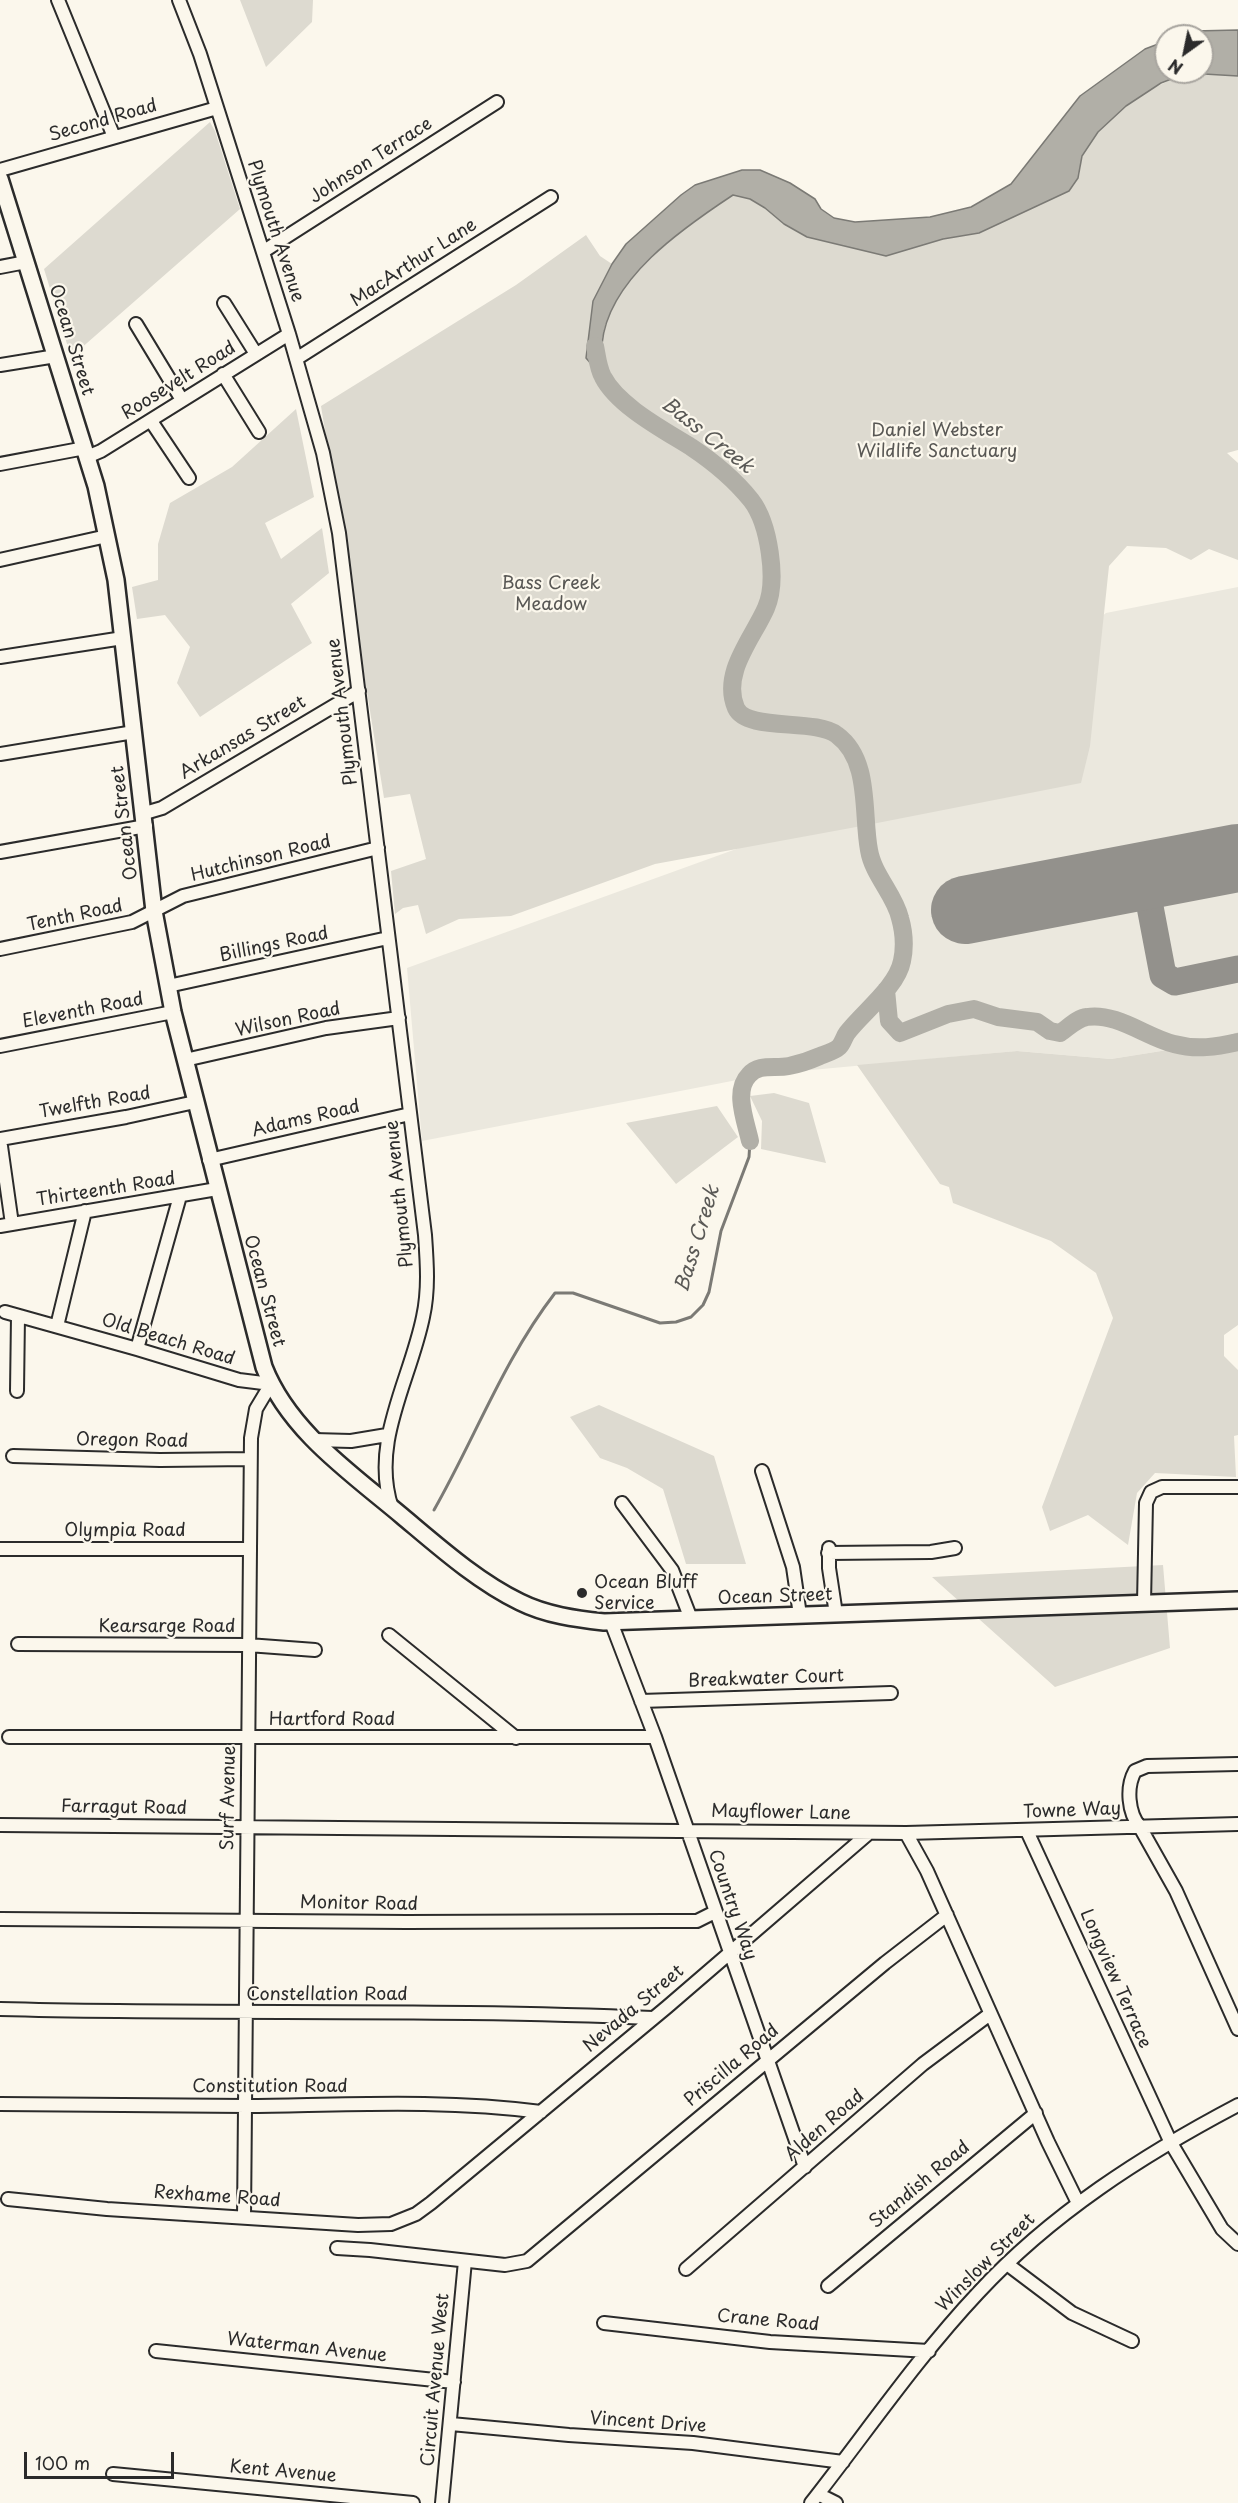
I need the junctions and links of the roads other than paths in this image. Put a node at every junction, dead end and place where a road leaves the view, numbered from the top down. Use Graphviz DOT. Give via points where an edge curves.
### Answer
graph roads {
  1 [pos="58,0"];
  2 [pos="179,0"];
  3 [pos="497,102"];
  4 [pos="217,108"];
  5 [pos="114,137"];
  6 [pos="0,170"];
  7 [pos="0,179"];
  8 [pos="551,197"];
  9 [pos="264,251"];
  10 [pos="26,262"];
  11 [pos="0,267"];
  12 [pos="224,303"];
  13 [pos="136,324"];
  14 [pos="289,334"];
  15 [pos="256,354"];
  16 [pos="56,356"];
  17 [pos="296,359"];
  18 [pos="0,365"];
  19 [pos="223,374"];
  20 [pos="182,400"];
  21 [pos="151,421"];
  22 [pos="259,432"];
  23 [pos="86,452"];
  24 [pos="0,464"];
  25 [pos="189,478"];
  26 [pos="107,536"];
  27 [pos="0,560"];
  28 [pos="123,638"];
  29 [pos="0,657"];
  30 [pos="359,691"];
  31 [pos="134,732"];
  32 [pos="0,754"];
  33 [pos="145,820"];
  34 [pos="378,848"];
  35 [pos="0,852"];
  36 [pos="154,911"];
  37 [pos="388,938"];
  38 [pos="0,949"];
  39 [pos="168,986"];
  40 [pos="173,1012"];
  41 [pos="399,1017"];
  42 [pos="0,1046"];
  43 [pos="185,1060"];
  44 [pos="195,1102"];
  45 [pos="410,1114"];
  46 [pos="0,1139"];
  47 [pos="209,1160"];
  48 [pos="217,1189"];
  49 [pos="180,1196"];
  50 [pos="85,1211"];
  51 [pos="6,1225"];
  52 [pos="5,1312"];
  53 [pos="18,1316"];
  54 [pos="57,1326"];
  55 [pos="137,1349"];
  56 [pos="271,1384"];
  57 [pos="17,1390"];
  58 [pos="387,1435"];
  59 [pos="314,1440"];
  60 [pos="13,1456"];
  61 [pos="250,1459"];
  62 [pos="762,1471"];
  63 [pos="1238,1487"];
  64 [pos="622,1503"];
  65 [pos="393,1508"];
  66 [pos="955,1548"];
  67 [pos="0,1549"];
  68 [pos="250,1549"];
  69 [pos="1238,1600"];
  70 [pos="1144,1602"];
  71 [pos="836,1614"];
  72 [pos="800,1615"];
  73 [pos="691,1619"];
  74 [pos="611,1622"];
  75 [pos="389,1635"];
  76 [pos="18,1644"];
  77 [pos="248,1645"];
  78 [pos="315,1650"];
  79 [pos="891,1693"];
  80 [pos="641,1701"];
  81 [pos="9,1737"];
  82 [pos="655,1737"];
  83 [pos="248,1738"];
  84 [pos="516,1738"];
  85 [pos="1238,1764"];
  86 [pos="1238,1824"];
  87 [pos="0,1825"];
  88 [pos="247,1827"];
  89 [pos="1140,1827"];
  90 [pos="687,1830"];
  91 [pos="1027,1831"];
  92 [pos="869,1833"];
  93 [pos="906,1833"];
  94 [pos="716,1912"];
  95 [pos="947,1915"];
  96 [pos="0,1919"];
  97 [pos="246,1920"];
  98 [pos="729,1951"];
  99 [pos="0,2009"];
  100 [pos="246,2013"];
  101 [pos="990,2014"];
  102 [pos="653,2018"];
  103 [pos="1238,2030"];
  104 [pos="769,2060"];
  105 [pos="0,2104"];
  106 [pos="1238,2105"];
  107 [pos="245,2106"];
  108 [pos="541,2112"];
  109 [pos="1036,2113"];
  110 [pos="1171,2143"];
  111 [pos="806,2167"];
  112 [pos="8,2199"];
  113 [pos="1078,2203"];
  114 [pos="421,2210"];
  115 [pos="244,2217"];
  116 [pos="1238,2244"];
  117 [pos="337,2248"];
  118 [pos="465,2261"];
  119 [pos="1007,2264"];
  120 [pos="686,2269"];
  121 [pos="828,2286"];
  122 [pos="604,2323"];
  123 [pos="1132,2341"];
  124 [pos="156,2351"];
  125 [pos="929,2351"];
  126 [pos="454,2382"];
  127 [pos="451,2424"];
  128 [pos="843,2462"];
  129 [pos="113,2474"];
  130 [pos="814,2499"];
  131 [pos="413,2503"];
  132 [pos="442,2503"];
  133 [pos="836,2503"];
  1 -- 5 [label="street"];
  2 -- 4 [label="street, Plymouth Avenue"];
  3 -- 9 [label="street, Johnson Terrace"];
  4 -- 5 [label="street, Second Road"];
  4 -- 9 [label="street, Plymouth Avenue"];
  5 -- 6 [label="street, Second Road"];
  7 -- 10 [label="main road, Ocean Street"];
  8 -- 17 [label="street, MacArthur Lane"];
  9 -- 14 [label="street, Plymouth Avenue"];
  10 -- 11 [label="street"];
  10 -- 16 [label="main road, Ocean Street"];
  12 -- 15 [label="street"];
  13 -- 20 [label="street"];
  14 -- 15 [label="street, Roosevelt Road"];
  14 -- 17 [label="street, Plymouth Avenue"];
  15 -- 19 [label="street, Roosevelt Road"];
  16 -- 18 [label="street"];
  16 -- 23 [label="main road, Ocean Street"];
  17 -- 30 [label="street, Plymouth Avenue" via="323,453 339,533"];
  19 -- 20 [label="street, Roosevelt Road"];
  19 -- 22 [label="street"];
  20 -- 21 [label="street, Roosevelt Road"];
  21 -- 23 [label="street, Roosevelt Road" via="101,451"];
  21 -- 25 [label="street"];
  23 -- 24 [label="street, Roosevelt Road"];
  23 -- 26 [label="main road, Ocean Street"];
  26 -- 27 [label="street"];
  26 -- 28 [label="main road, Ocean Street"];
  28 -- 29 [label="street"];
  28 -- 31 [label="main road, Ocean Street"];
  30 -- 33 [label="street, Arkansas Street"];
  30 -- 34 [label="street, Plymouth Avenue"];
  31 -- 32 [label="street"];
  31 -- 33 [label="main road, Ocean Street"];
  33 -- 35 [label="street, Arkansas Street"];
  33 -- 36 [label="main road, Ocean Street"];
  34 -- 36 [label="street, Hutchinson Road" via="183,897"];
  34 -- 37 [label="street, Plymouth Avenue"];
  36 -- 38 [label="street, Tenth Road" via="132,922"];
  36 -- 39 [label="main road, Ocean Street"];
  37 -- 39 [label="street, Billings Road"];
  37 -- 41 [label="street, Plymouth Avenue"];
  39 -- 40 [label="main road, Ocean Street"];
  40 -- 42 [label="street, Eleventh Road"];
  40 -- 43 [label="main road, Ocean Street"];
  41 -- 43 [label="street, Wilson Road" via="326,1028"];
  41 -- 45 [label="street, Plymouth Avenue"];
  43 -- 44 [label="main road, Ocean Street"];
  44 -- 46 [label="street, Twelfth Road"];
  44 -- 47 [label="main road, Ocean Street"];
  45 -- 47 [label="street, Adams Road"];
  45 -- 58 [label="street, Plymouth Avenue" via="425,1235 427,1295 418,1340"];
  46 -- 51 [label="street"];
  47 -- 48 [label="main road, Ocean Street"];
  48 -- 49 [label="street, Thirteenth Road"];
  48 -- 56 [label="main road, Ocean Street"];
  49 -- 50 [label="street, Thirteenth Road"];
  49 -- 55 [label="street"];
  50 -- 51 [label="street, Thirteenth Road"];
  50 -- 54 [label="street"];
  52 -- 53 [label="street, Old Beach Road"];
  53 -- 54 [label="street, Old Beach Road"];
  53 -- 57 [label="street"];
  54 -- 55 [label="street, Old Beach Road"];
  55 -- 56 [label="street, Old Beach Road" via="238,1380"];
  56 -- 59 [label="main road, Ocean Street" via="294,1419"];
  56 -- 61 [label="street, Surf Avenue" via="252,1420"];
  58 -- 59 [label="street" via="351,1441"];
  58 -- 65 [label="street, Plymouth Avenue" via="386,1484"];
  59 -- 65 [label="main road, Ocean Street"];
  60 -- 61 [label="street, Oregon Road"];
  61 -- 68 [label="street, Surf Avenue"];
  62 -- 72 [label="street" via="793,1567"];
  63 -- 70 [label="street" via="1159,1487 1150,1492 1146,1503"];
  64 -- 73 [label="street" via="672,1570"];
  65 -- 74 [label="main road, Ocean Street" via="467,1569 519,1602 564,1617"];
  66 -- 71 [label="street" via="931,1552 829,1550"];
  67 -- 68 [label="street, Olympia Road"];
  68 -- 77 [label="street, Surf Avenue"];
  69 -- 70 [label="main road, Ocean Street"];
  70 -- 71 [label="main road, Ocean Street"];
  71 -- 72 [label="main road, Ocean Street"];
  72 -- 73 [label="main road, Ocean Street"];
  73 -- 74 [label="main road, Ocean Street"];
  74 -- 80 [label="street, Country Way"];
  75 -- 84 [label="street"];
  76 -- 77 [label="street, Kearsarge Road"];
  77 -- 78 [label="street, Kearsarge Road"];
  77 -- 83 [label="street, Surf Avenue"];
  79 -- 80 [label="street, Breakwater Court"];
  80 -- 82 [label="street, Country Way"];
  81 -- 83 [label="street, Hartford Road"];
  82 -- 84 [label="street, Hartford Road"];
  82 -- 90 [label="street, Country Way"];
  83 -- 84 [label="street, Hartford Road"];
  83 -- 88 [label="street, Surf Avenue"];
  85 -- 89 [label="street" via="1138,1768 1130,1783 1130,1802"];
  86 -- 89 [label="street, Towne Way"];
  87 -- 88 [label="street, Farragut Road"];
  88 -- 90 [label="street, Mayflower Lane"];
  88 -- 97 [label="street, Surf Avenue"];
  89 -- 91 [label="street, Towne Way"];
  89 -- 103 [label="street" via="1176,1891"];
  90 -- 92 [label="street, Mayflower Lane"];
  90 -- 94 [label="street, Country Way"];
  91 -- 93 [label="street, Towne Way"];
  91 -- 110 [label="street, Longview Terrace"];
  92 -- 93 [label="street, Mayflower Lane"];
  92 -- 98 [label="street, Nevada Street"];
  93 -- 95 [label="street"];
  94 -- 97 [label="street, Monitor Road" via="697,1921"];
  94 -- 98 [label="street, Country Way"];
  95 -- 101 [label="street"];
  95 -- 104 [label="street, Priscilla Road"];
  96 -- 97 [label="street, Monitor Road"];
  97 -- 100 [label="street, Surf Avenue"];
  98 -- 102 [label="street, Nevada Street"];
  98 -- 104 [label="street, Country Way"];
  99 -- 100 [label="street, Constellation Road"];
  100 -- 102 [label="street, Constellation Road"];
  100 -- 107 [label="street, Surf Avenue"];
  101 -- 109 [label="street"];
  101 -- 111 [label="street, Alden Road" via="923,2064"];
  102 -- 108 [label="street, Nevada Street"];
  104 -- 111 [label="street, Country Way"];
  104 -- 118 [label="street, Priscilla Road" via="527,2261 514,2265"];
  105 -- 107 [label="street, Constitution Road"];
  106 -- 110 [label="street, Winslow Street"];
  107 -- 108 [label="street, Constitution Road" via="422,2103"];
  107 -- 115 [label="street, Surf Avenue"];
  108 -- 114 [label="street, Nevada Street"];
  109 -- 113 [label="street"];
  109 -- 121 [label="street, Standish Road"];
  110 -- 113 [label="street, Winslow Street"];
  110 -- 116 [label="street, Longview Terrace" via="1222,2229"];
  111 -- 120 [label="street, Alden Road"];
  112 -- 115 [label="street, Rexhame Road"];
  113 -- 119 [label="street, Winslow Street"];
  114 -- 115 [label="street, Rexhame Road" via="390,2224"];
  117 -- 118 [label="street, Priscilla Road"];
  118 -- 126 [label="street, Circuit Avenue West"];
  119 -- 123 [label="street" via="1072,2313"];
  119 -- 125 [label="street, Winslow Street"];
  122 -- 125 [label="street, Crane Road" via="770,2342"];
  124 -- 126 [label="street, Waterman Avenue"];
  125 -- 128 [label="street, Winslow Street"];
  126 -- 127 [label="street, Circuit Avenue West"];
  127 -- 128 [label="street, Vincent Drive" via="693,2443"];
  127 -- 132 [label="street, Circuit Avenue West"];
  128 -- 130 [label="street, Winslow Street"];
  129 -- 131 [label="street, Kent Avenue"];
  130 -- 133 [label="street"];
}
